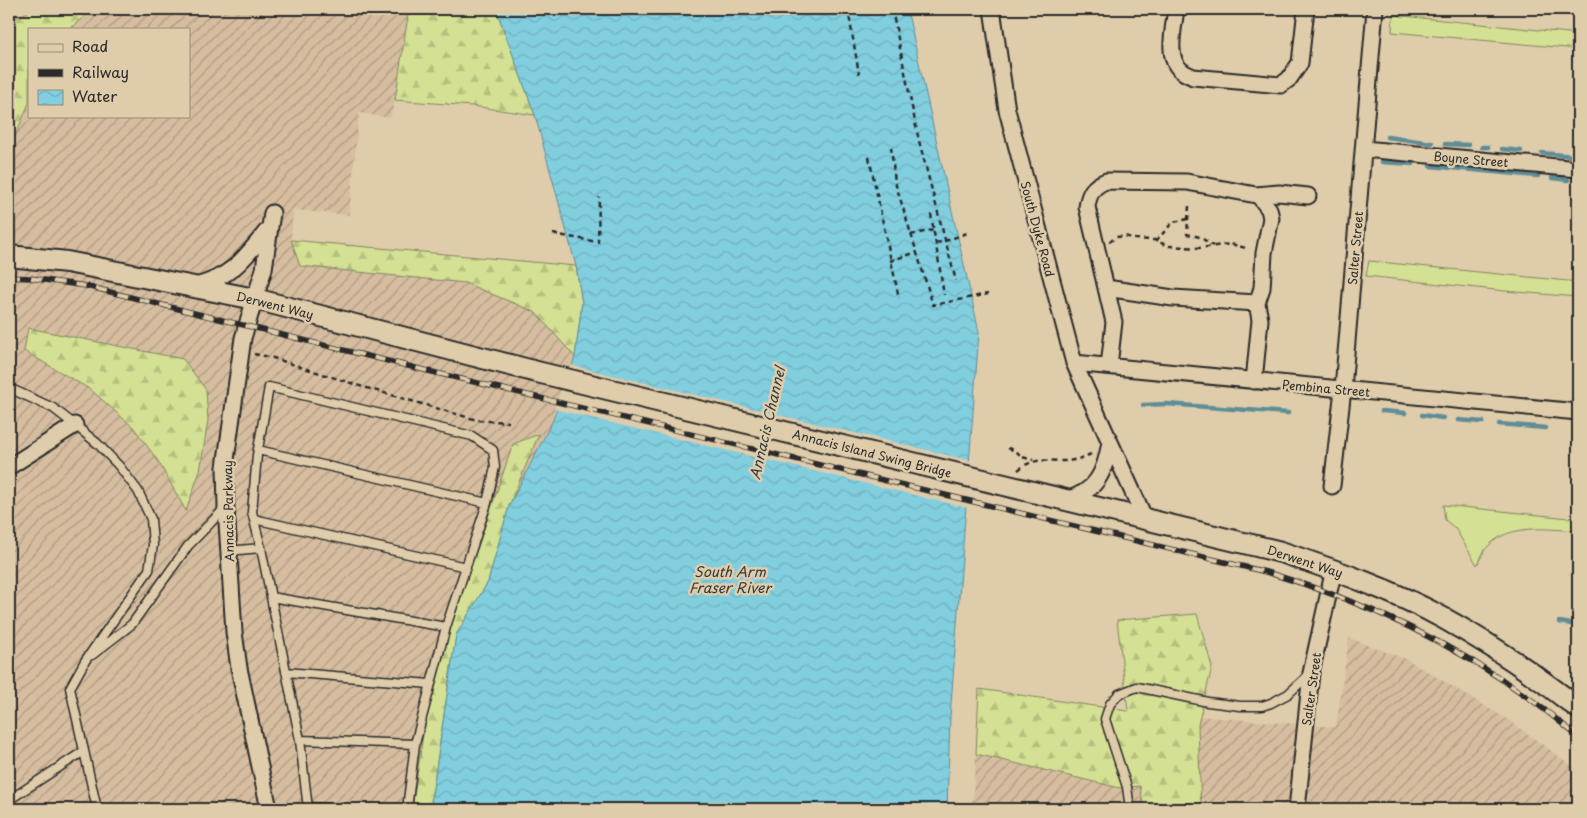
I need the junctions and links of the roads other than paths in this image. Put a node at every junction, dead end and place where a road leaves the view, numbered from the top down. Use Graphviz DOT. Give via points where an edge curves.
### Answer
graph roads {
  1 [pos="992,9"];
  2 [pos="1176,9"];
  3 [pos="1306,9"];
  4 [pos="1375,9"];
  5 [pos="1364,149"];
  6 [pos="1578,169"];
  7 [pos="1258,195"];
  8 [pos="1308,196"];
  9 [pos="9,256"];
  10 [pos="196,286"];
  11 [pos="1106,288"];
  12 [pos="255,299"];
  13 [pos="1257,303"];
  14 [pos="1074,363"];
  15 [pos="1109,366"];
  16 [pos="537,372"];
  17 [pos="1254,381"];
  18 [pos="9,388"];
  19 [pos="1343,389"];
  20 [pos="1578,412"];
  21 [pos="75,424"];
  22 [pos="1110,442"];
  23 [pos="258,450"];
  24 [pos="9,467"];
  25 [pos="1009,478"];
  26 [pos="1332,486"];
  27 [pos="1065,500"];
  28 [pos="487,503"];
  29 [pos="226,507"];
  30 [pos="254,519"];
  31 [pos="1146,519"];
  32 [pos="262,548"];
  33 [pos="228,551"];
  34 [pos="466,567"];
  35 [pos="1334,570"];
  36 [pos="271,597"];
  37 [pos="446,627"];
  38 [pos="85,661"];
  39 [pos="286,672"];
  40 [pos="1311,673"];
  41 [pos="430,684"];
  42 [pos="1578,708"];
  43 [pos="300,740"];
  44 [pos="415,744"];
  45 [pos="84,751"];
  46 [pos="9,800"];
  47 [pos="307,808"];
  48 [pos="97,809"];
  49 [pos="269,809"];
  50 [pos="347,809"];
  51 [pos="407,809"];
  52 [pos="1130,809"];
  53 [pos="1297,809"];
  1 -- 14 [label="street, South Dyke Road" via="1007,110"];
  2 -- 3 [label="street" via="1172,51 1181,71 1193,77 1280,85 1296,72 1300,63"];
  4 -- 5 [label="street, Salter Street"];
  5 -- 6 [label="street, Boyne Street"];
  5 -- 19 [label="street, Salter Street"];
  7 -- 8 [label="street"];
  7 -- 11 [label="street" via="1187,182 1106,181 1096,185 1089,195 1087,207"];
  7 -- 13 [label="street" via="1269,209 1271,218"];
  9 -- 10 [label="main road, Derwent Way" via="68,262"];
  10 -- 12 [label="main road, Derwent Way"];
  10 -- 12 [label="street, Annacis Parkway" via="212,282 240,263 272,220"];
  11 -- 13 [label="street" via="1173,298"];
  11 -- 15 [label="street" via="1114,322"];
  12 -- 16 [label="main road, Derwent Way"];
  12 -- 29 [label="street, Annacis Parkway" via="240,352 225,467"];
  13 -- 17 [label="street" via="1260,320"];
  14 -- 15 [label="street, Pembina Street"];
  14 -- 22 [label="street, South Dyke Road"];
  15 -- 17 [label="street, Pembina Street"];
  16 -- 25 [label="main road, Annacis Island Swing Bridge"];
  17 -- 19 [label="street, Pembina Street"];
  18 -- 21 [label="lane" via="53,408"];
  19 -- 20 [label="street, Pembina Street"];
  19 -- 26 [label="street, Salter Street"];
  21 -- 24 [label="street"];
  21 -- 38 [label="lane" via="119,466 138,491 151,519 153,545 149,570"];
  22 -- 27 [label="street" via="1105,465 1096,482 1086,492"];
  22 -- 31 [label="street, South Dyke Road"];
  23 -- 28 [label="lane"];
  23 -- 28 [label="lane" via="269,387 472,436 493,450 496,467"];
  23 -- 30 [label="lane"];
  25 -- 27 [label="main road, Derwent Way"];
  27 -- 31 [label="main road, Derwent Way"];
  28 -- 34 [label="lane"];
  29 -- 33 [label="street, Annacis Parkway"];
  29 -- 38 [label="lane" via="188,546 132,624"];
  30 -- 32 [label="lane"];
  30 -- 34 [label="lane"];
  31 -- 35 [label="main road, Derwent Way" via="1282,552"];
  32 -- 33 [label="lane"];
  32 -- 36 [label="lane"];
  33 -- 49 [label="street, Annacis Parkway" via="239,668"];
  34 -- 37 [label="lane"];
  35 -- 40 [label="street, Salter Street"];
  35 -- 42 [label="main road, Derwent Way" via="1382,588 1444,618 1509,658"];
  36 -- 37 [label="lane"];
  36 -- 39 [label="lane"];
  37 -- 41 [label="lane"];
  38 -- 45 [label="lane" via="70,688"];
  39 -- 41 [label="lane"];
  39 -- 43 [label="lane"];
  40 -- 52 [label="lane" via="1288,694 1262,706 1208,702 1137,687 1120,694 1110,704 1105,719 1127,787"];
  40 -- 53 [label="street, Salter Street"];
  41 -- 44 [label="lane"];
  43 -- 44 [label="lane"];
  43 -- 47 [label="lane"];
  44 -- 51 [label="lane"];
  45 -- 46 [label="lane"];
  45 -- 48 [label="lane"];
  47 -- 50 [label="lane"];
}
